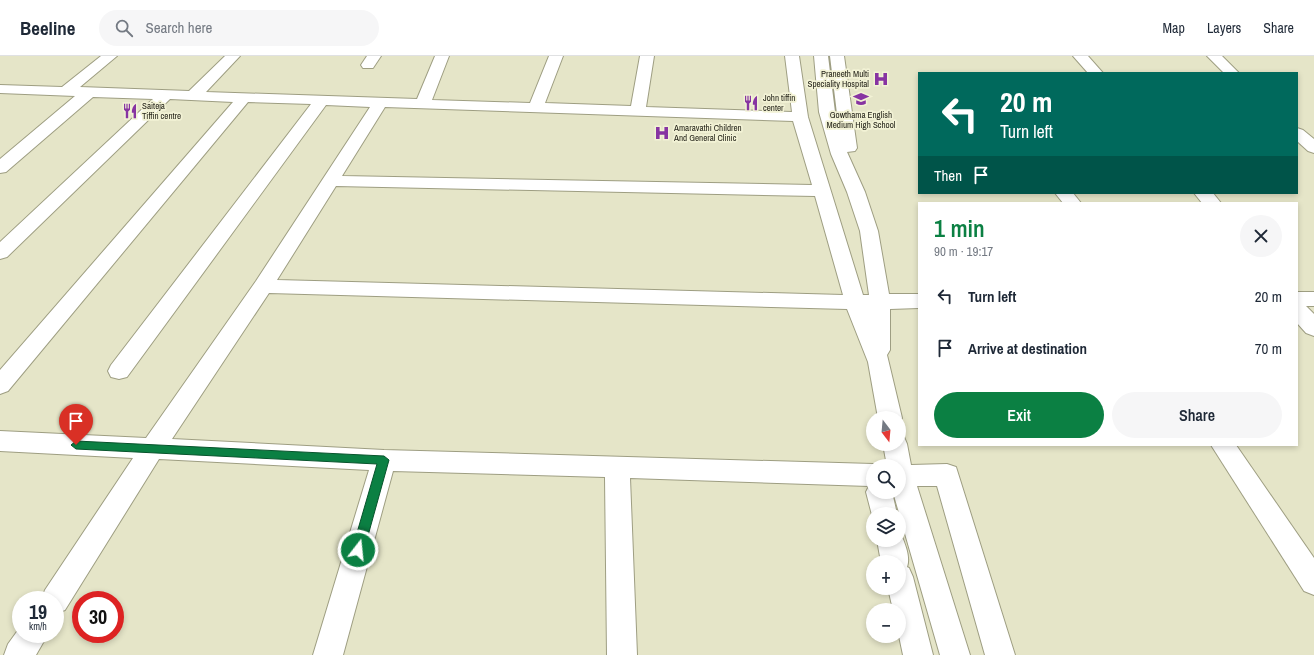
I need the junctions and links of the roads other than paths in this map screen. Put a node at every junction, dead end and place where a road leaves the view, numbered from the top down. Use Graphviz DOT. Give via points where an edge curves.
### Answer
graph roads {
  1 [pos="110,56"];
  2 [pos="233,56"];
  3 [pos="442,56"];
  4 [pos="556,56"];
  5 [pos="647,56"];
  6 [pos="792,56"];
  7 [pos="813,56"];
  8 [pos="821,56"];
  9 [pos="836,56"];
  10 [pos="1080,56"];
  11 [pos="1214,56"];
  12 [pos="1095,72"];
  13 [pos="1231,72"];
  14 [pos="0,89"];
  15 [pos="65,92"];
  16 [pos="88,93"];
  17 [pos="166,96"];
  18 [pos="193,96"];
  19 [pos="244,98"];
  20 [pos="322,100"];
  21 [pos="380,102"];
  22 [pos="423,104"];
  23 [pos="536,108"];
  24 [pos="638,111"];
  25 [pos="800,117"];
  26 [pos="1298,133"];
  27 [pos="1314,148"];
  28 [pos="0,168"];
  29 [pos="330,181"];
  30 [pos="823,191"];
  31 [pos="856,192"];
  32 [pos="1065,194"];
  33 [pos="1205,194"];
  34 [pos="1071,202"];
  35 [pos="1211,202"];
  36 [pos="0,253"];
  37 [pos="263,286"];
  38 [pos="1298,298"];
  39 [pos="1314,299"];
  40 [pos="880,301"];
  41 [pos="918,301"];
  42 [pos="855,302"];
  43 [pos="1298,310"];
  44 [pos="1314,328"];
  45 [pos="879,362"];
  46 [pos="119,371"];
  47 [pos="0,385"];
  48 [pos="889,411"];
  49 [pos="0,441"];
  50 [pos="1224,446"];
  51 [pos="152,449"];
  52 [pos="384,460"];
  53 [pos="617,466"];
  54 [pos="866,475"];
  55 [pos="906,476"];
  56 [pos="906,496"];
  57 [pos="1314,582"];
  58 [pos="61,591"];
  59 [pos="903,595"];
  60 [pos="27,643"];
  61 [pos="19,655"];
  62 [pos="328,655"];
  63 [pos="622,655"];
  64 [pos="918,655"];
  65 [pos="955,655"];
  66 [pos="1000,655"];
  1 -- 15 [label="street"];
  2 -- 18 [label="street"];
  3 -- 22 [label="street"];
  4 -- 23 [label="street"];
  5 -- 24 [label="street"];
  6 -- 25 [label="street"];
  7 -- 30 [label="street" via="816,90 828,155"];
  8 -- 31 [label="street" via="828,112 839,154"];
  9 -- 31 [label="street"];
  10 -- 12 [label="street"];
  11 -- 13 [label="street"];
  14 -- 15 [label="street"];
  15 -- 16 [label="street"];
  16 -- 17 [label="street"];
  16 -- 28 [label="street"];
  17 -- 18 [label="street"];
  17 -- 36 [label="street"];
  18 -- 19 [label="street"];
  19 -- 20 [label="street"];
  19 -- 47 [label="street"];
  20 -- 21 [label="street"];
  20 -- 46 [label="street"];
  21 -- 22 [label="street"];
  21 -- 29 [label="street"];
  22 -- 23 [label="street"];
  23 -- 24 [label="street"];
  24 -- 25 [label="street"];
  25 -- 30 [label="street"];
  26 -- 27 [label="street"];
  29 -- 30 [label="street"];
  29 -- 37 [label="street"];
  30 -- 42 [label="street"];
  31 -- 40 [label="street" via="869,231"];
  32 -- 34 [label="street"];
  33 -- 35 [label="street"];
  37 -- 42 [label="street"];
  37 -- 51 [label="street"];
  38 -- 39 [label="street"];
  40 -- 41 [label="street"];
  40 -- 42 [label="street"];
  40 -- 45 [label="street"];
  42 -- 45 [label="street"];
  43 -- 44 [label="street"];
  45 -- 48 [label="street"];
  49 -- 51 [label="street"];
  50 -- 57 [label="street"];
  51 -- 52 [label="street"];
  51 -- 58 [label="street"];
  52 -- 53 [label="street"];
  52 -- 62 [label="street"];
  53 -- 54 [label="street"];
  53 -- 63 [label="street"];
  55 -- 66 [label="street" via="946,475"];
  56 -- 65 [label="street"];
  59 -- 64 [label="street"];
  60 -- 61 [label="street"];
}
